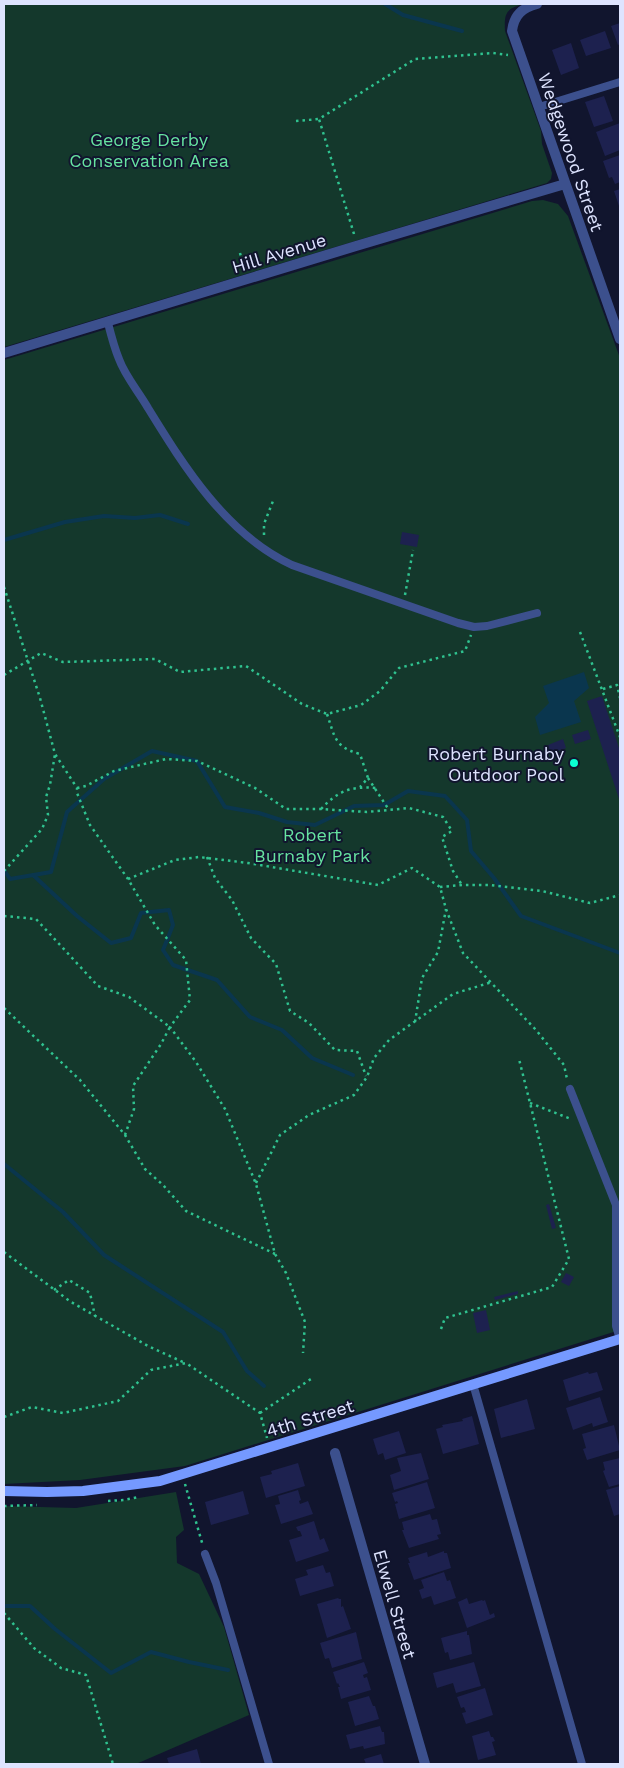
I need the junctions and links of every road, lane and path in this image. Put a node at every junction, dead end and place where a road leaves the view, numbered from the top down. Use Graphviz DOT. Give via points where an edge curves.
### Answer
graph roads {
  1 [pos="537,4"];
  2 [pos="519,51"];
  3 [pos="620,82"];
  4 [pos="539,107"];
  5 [pos="319,120"];
  6 [pos="296,121"];
  7 [pos="565,184"];
  8 [pos="356,246"];
  9 [pos="240,253"];
  10 [pos="246,280"];
  11 [pos="108,323"];
  12 [pos="620,339"];
  13 [pos="4,353"];
  14 [pos="273,501"];
  15 [pos="263,549"];
  16 [pos="413,550"];
  17 [pos="4,587"];
  18 [pos="403,603"];
  19 [pos="537,613"];
  20 [pos="474,627"];
  21 [pos="580,632"];
  22 [pos="27,661"];
  23 [pos="4,675"];
  24 [pos="603,689"];
  25 [pos="620,698"];
  26 [pos="326,714"];
  27 [pos="620,738"];
  28 [pos="55,754"];
  29 [pos="368,778"];
  30 [pos="360,787"];
  31 [pos="77,788"];
  32 [pos="376,788"];
  33 [pos="321,809"];
  34 [pos="388,809"];
  35 [pos="208,857"];
  36 [pos="4,871"];
  37 [pos="128,879"];
  38 [pos="462,884"];
  39 [pos="440,887"];
  40 [pos="620,895"];
  41 [pos="446,909"];
  42 [pos="4,916"];
  43 [pos="492,982"];
  44 [pos="4,1008"];
  45 [pos="414,1022"];
  46 [pos="170,1028"];
  47 [pos="519,1060"];
  48 [pos="367,1078"];
  49 [pos="570,1089"];
  50 [pos="530,1103"];
  51 [pos="584,1124"];
  52 [pos="125,1135"];
  53 [pos="256,1184"];
  54 [pos="4,1252"];
  55 [pos="275,1254"];
  56 [pos="54,1290"];
  57 [pos="95,1316"];
  58 [pos="441,1328"];
  59 [pos="620,1339"];
  60 [pos="303,1353"];
  61 [pos="186,1363"];
  62 [pos="314,1377"];
  63 [pos="473,1384"];
  64 [pos="260,1413"];
  65 [pos="4,1417"];
  66 [pos="270,1448"];
  67 [pos="335,1453"];
  68 [pos="182,1476"];
  69 [pos="4,1491"];
  70 [pos="205,1554"];
  71 [pos="4,1613"];
  72 [pos="113,1764"];
  73 [pos="269,1764"];
  74 [pos="425,1764"];
  75 [pos="582,1764"];
  1 -- 2 [label="street, Wedgewood Street" via="526,7 514,20 512,31"];
  2 -- 4 [label="street, Wedgewood Street"];
  2 -- 5 [label="path" via="508,55 493,52 415,59"];
  3 -- 4 [label="lane"];
  4 -- 7 [label="street, Wedgewood Street"];
  5 -- 6 [label="path"];
  5 -- 8 [label="path" via="352,222"];
  7 -- 8 [label="street, Hill Avenue"];
  7 -- 12 [label="street, Wedgewood Street"];
  8 -- 10 [label="street, Hill Avenue"];
  9 -- 10 [label="path"];
  10 -- 11 [label="street, Hill Avenue"];
  11 -- 13 [label="street, Hill Avenue"];
  11 -- 15 [label="lane" via="119,361 173,448 225,516"];
  14 -- 15 [label="path" via="264,524"];
  15 -- 18 [label="lane" via="292,566"];
  16 -- 18 [label="path"];
  17 -- 22 [label="path"];
  18 -- 20 [label="lane"];
  19 -- 20 [label="lane"];
  20 -- 26 [label="path" via="466,651 399,668 380,691 361,705"];
  21 -- 24 [label="path"];
  22 -- 23 [label="path"];
  22 -- 26 [label="path" via="41,653 63,662 155,659 180,672 246,666 302,704"];
  22 -- 28 [label="path"];
  24 -- 25 [label="path" via="616,685"];
  24 -- 27 [label="path"];
  26 -- 29 [label="path" via="337,741 346,750 360,754"];
  28 -- 31 [label="path"];
  28 -- 36 [label="path" via="46,797 48,815 42,829"];
  29 -- 30 [label="path"];
  29 -- 32 [label="path"];
  30 -- 32 [label="path"];
  30 -- 33 [label="path" via="334,795"];
  31 -- 33 [label="path" via="114,771 166,759 198,761 255,788 286,809"];
  31 -- 37 [label="path" via="90,825"];
  32 -- 34 [label="path"];
  33 -- 34 [label="path" via="367,812"];
  34 -- 38 [label="path" via="409,808 443,817 452,831 442,837"];
  35 -- 37 [label="path" via="175,860"];
  35 -- 39 [label="path" via="378,885 412,868"];
  35 -- 48 [label="path" via="215,878 232,900 251,938 276,964 290,1011 309,1023 335,1050 358,1051"];
  37 -- 46 [label="path" via="155,925 186,960 190,1000"];
  38 -- 39 [label="path"];
  38 -- 40 [label="path" via="542,891 590,903"];
  39 -- 41 [label="path"];
  41 -- 43 [label="path" via="463,952"];
  41 -- 45 [label="path" via="438,952 422,978"];
  42 -- 46 [label="path" via="36,920 98,986 128,998"];
  43 -- 45 [label="path" via="453,994"];
  43 -- 49 [label="path" via="564,1065"];
  44 -- 52 [label="path" via="80,1080"];
  45 -- 48 [label="path" via="389,1040 374,1058"];
  46 -- 52 [label="path" via="133,1086 134,1109"];
  46 -- 53 [label="path" via="196,1062 224,1109"];
  47 -- 50 [label="path"];
  48 -- 53 [label="path" via="354,1095 309,1114 280,1135"];
  49 -- 51 [label="lane"];
  50 -- 51 [label="path"];
  50 -- 58 [label="path" via="568,1259 552,1287 445,1318"];
  51 -- 59 [label="lane" via="616,1205 616,1326"];
  52 -- 55 [label="path" via="145,1170 186,1211"];
  53 -- 55 [label="path"];
  54 -- 56 [label="path"];
  55 -- 60 [label="path" via="305,1322"];
  56 -- 57 [label="path"];
  56 -- 57 [label="path" via="69,1280 90,1293"];
  57 -- 61 [label="path"];
  59 -- 63 [label="street, 4th Street"];
  61 -- 64 [label="path"];
  61 -- 65 [label="path" via="151,1370 118,1401 63,1413 32,1407"];
  62 -- 64 [label="path"];
  63 -- 66 [label="street, 4th Street"];
  63 -- 75 [label="lane"];
  64 -- 66 [label="path"];
  66 -- 68 [label="street, 4th Street"];
  67 -- 74 [label="street, Elwell Street"];
  68 -- 69 [label="street, 4th Street" via="83,1491"];
  68 -- 70 [label="path"];
  70 -- 73 [label="lane"];
  71 -- 72 [label="path" via="34,1648 61,1668 86,1675"];
}
